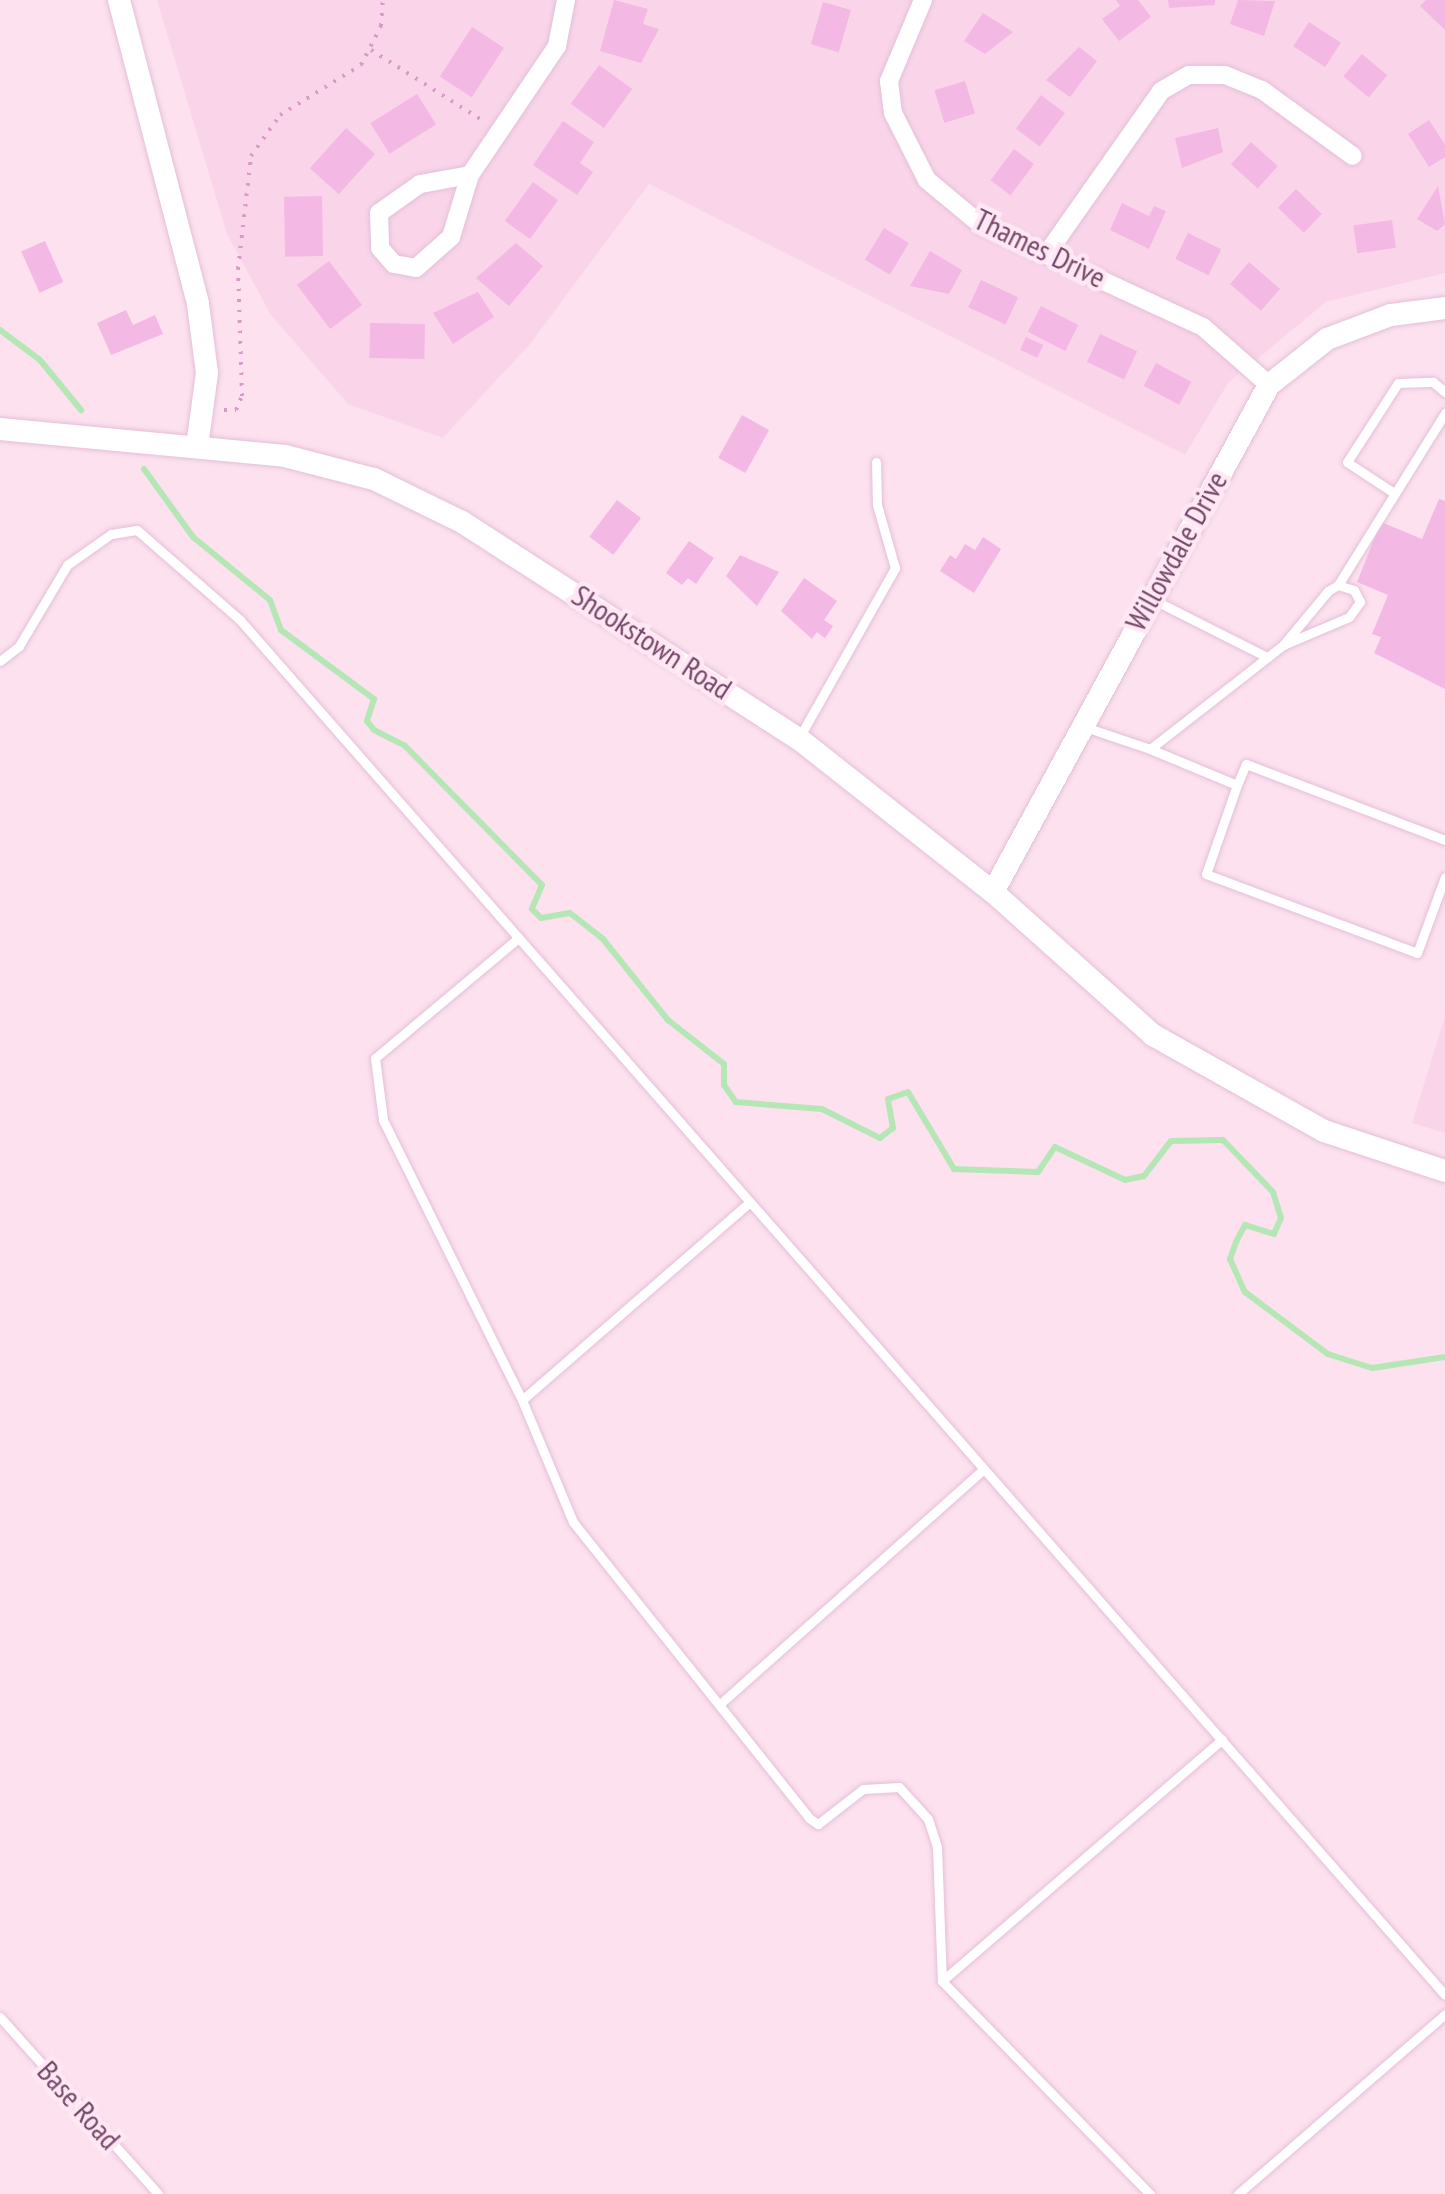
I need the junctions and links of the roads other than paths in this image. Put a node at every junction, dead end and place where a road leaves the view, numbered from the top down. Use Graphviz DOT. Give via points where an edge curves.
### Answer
graph roads {
  1 [pos="119,0"];
  2 [pos="566,0"];
  3 [pos="923,0"];
  4 [pos="1353,156"];
  5 [pos="470,175"];
  6 [pos="1048,252"];
  7 [pos="1445,308"];
  8 [pos="1269,385"];
  9 [pos="1445,392"];
  10 [pos="1445,413"];
  11 [pos="0,429"];
  12 [pos="197,447"];
  13 [pos="876,462"];
  14 [pos="1394,493"];
  15 [pos="1338,584"];
  16 [pos="1150,598"];
  17 [pos="1283,645"];
  18 [pos="1267,657"];
  19 [pos="0,661"];
  20 [pos="1080,725"];
  21 [pos="799,738"];
  22 [pos="1150,749"];
  23 [pos="1237,785"];
  24 [pos="1445,840"];
  25 [pos="1445,877"];
  26 [pos="993,892"];
  27 [pos="517,938"];
  28 [pos="1445,1171"];
  29 [pos="749,1203"];
  30 [pos="522,1400"];
  31 [pos="984,1469"];
  32 [pos="720,1704"];
  33 [pos="1222,1740"];
  34 [pos="942,1981"];
  35 [pos="1445,1995"];
  36 [pos="1445,2014"];
  37 [pos="0,2017"];
  38 [pos="158,2194"];
  39 [pos="1150,2194"];
  40 [pos="1238,2194"];
  1 -- 12 [label="street" via="198,304 207,373"];
  2 -- 5 [label="street" via="556,46"];
  3 -- 6 [label="street, Thames Drive" via="890,80 907,148 948,200 980,224"];
  4 -- 6 [label="street" via="1262,90 1225,75 1189,74 1161,90"];
  5 -- 5 [label="street" via="420,184 379,212 380,248 394,264 416,268 435,258 464,212"];
  6 -- 8 [label="street, Thames Drive" via="1204,327"];
  7 -- 8 [label="street, Willowdale Drive" via="1392,314 1327,339"];
  8 -- 16 [label="street, Willowdale Drive"];
  9 -- 14 [label="lane" via="1433,382 1398,384 1347,462"];
  10 -- 14 [label="lane"];
  11 -- 12 [label="street, Shookstown Road"];
  12 -- 21 [label="street, Shookstown Road" via="374,478 540,568"];
  13 -- 21 [label="lane" via="878,505 894,568"];
  14 -- 15 [label="lane"];
  15 -- 17 [label="lane"];
  15 -- 17 [label="lane" via="1354,590 1356,610"];
  16 -- 18 [label="lane"];
  16 -- 20 [label="street, Willowdale Drive"];
  17 -- 18 [label="lane"];
  18 -- 22 [label="lane"];
  19 -- 27 [label="lane" via="19,646 67,565 111,534 137,530 240,620"];
  20 -- 22 [label="lane"];
  20 -- 26 [label="street, Willowdale Drive"];
  21 -- 26 [label="street, Shookstown Road"];
  22 -- 23 [label="lane"];
  23 -- 24 [label="lane" via="1246,764"];
  23 -- 25 [label="lane" via="1206,874 1417,953"];
  26 -- 28 [label="street, Shookstown Road" via="1152,1035 1244,1092 1324,1132"];
  27 -- 29 [label="lane"];
  27 -- 30 [label="lane" via="375,1058 383,1120"];
  29 -- 30 [label="lane"];
  29 -- 31 [label="lane"];
  30 -- 32 [label="lane" via="573,1522"];
  31 -- 32 [label="lane"];
  31 -- 33 [label="lane"];
  32 -- 34 [label="lane" via="818,1824 863,1790 899,1787 928,1819 937,1848"];
  33 -- 34 [label="lane"];
  33 -- 35 [label="lane"];
  34 -- 39 [label="lane"];
  36 -- 40 [label="lane"];
  37 -- 38 [label="lane, Base Road"];
}
